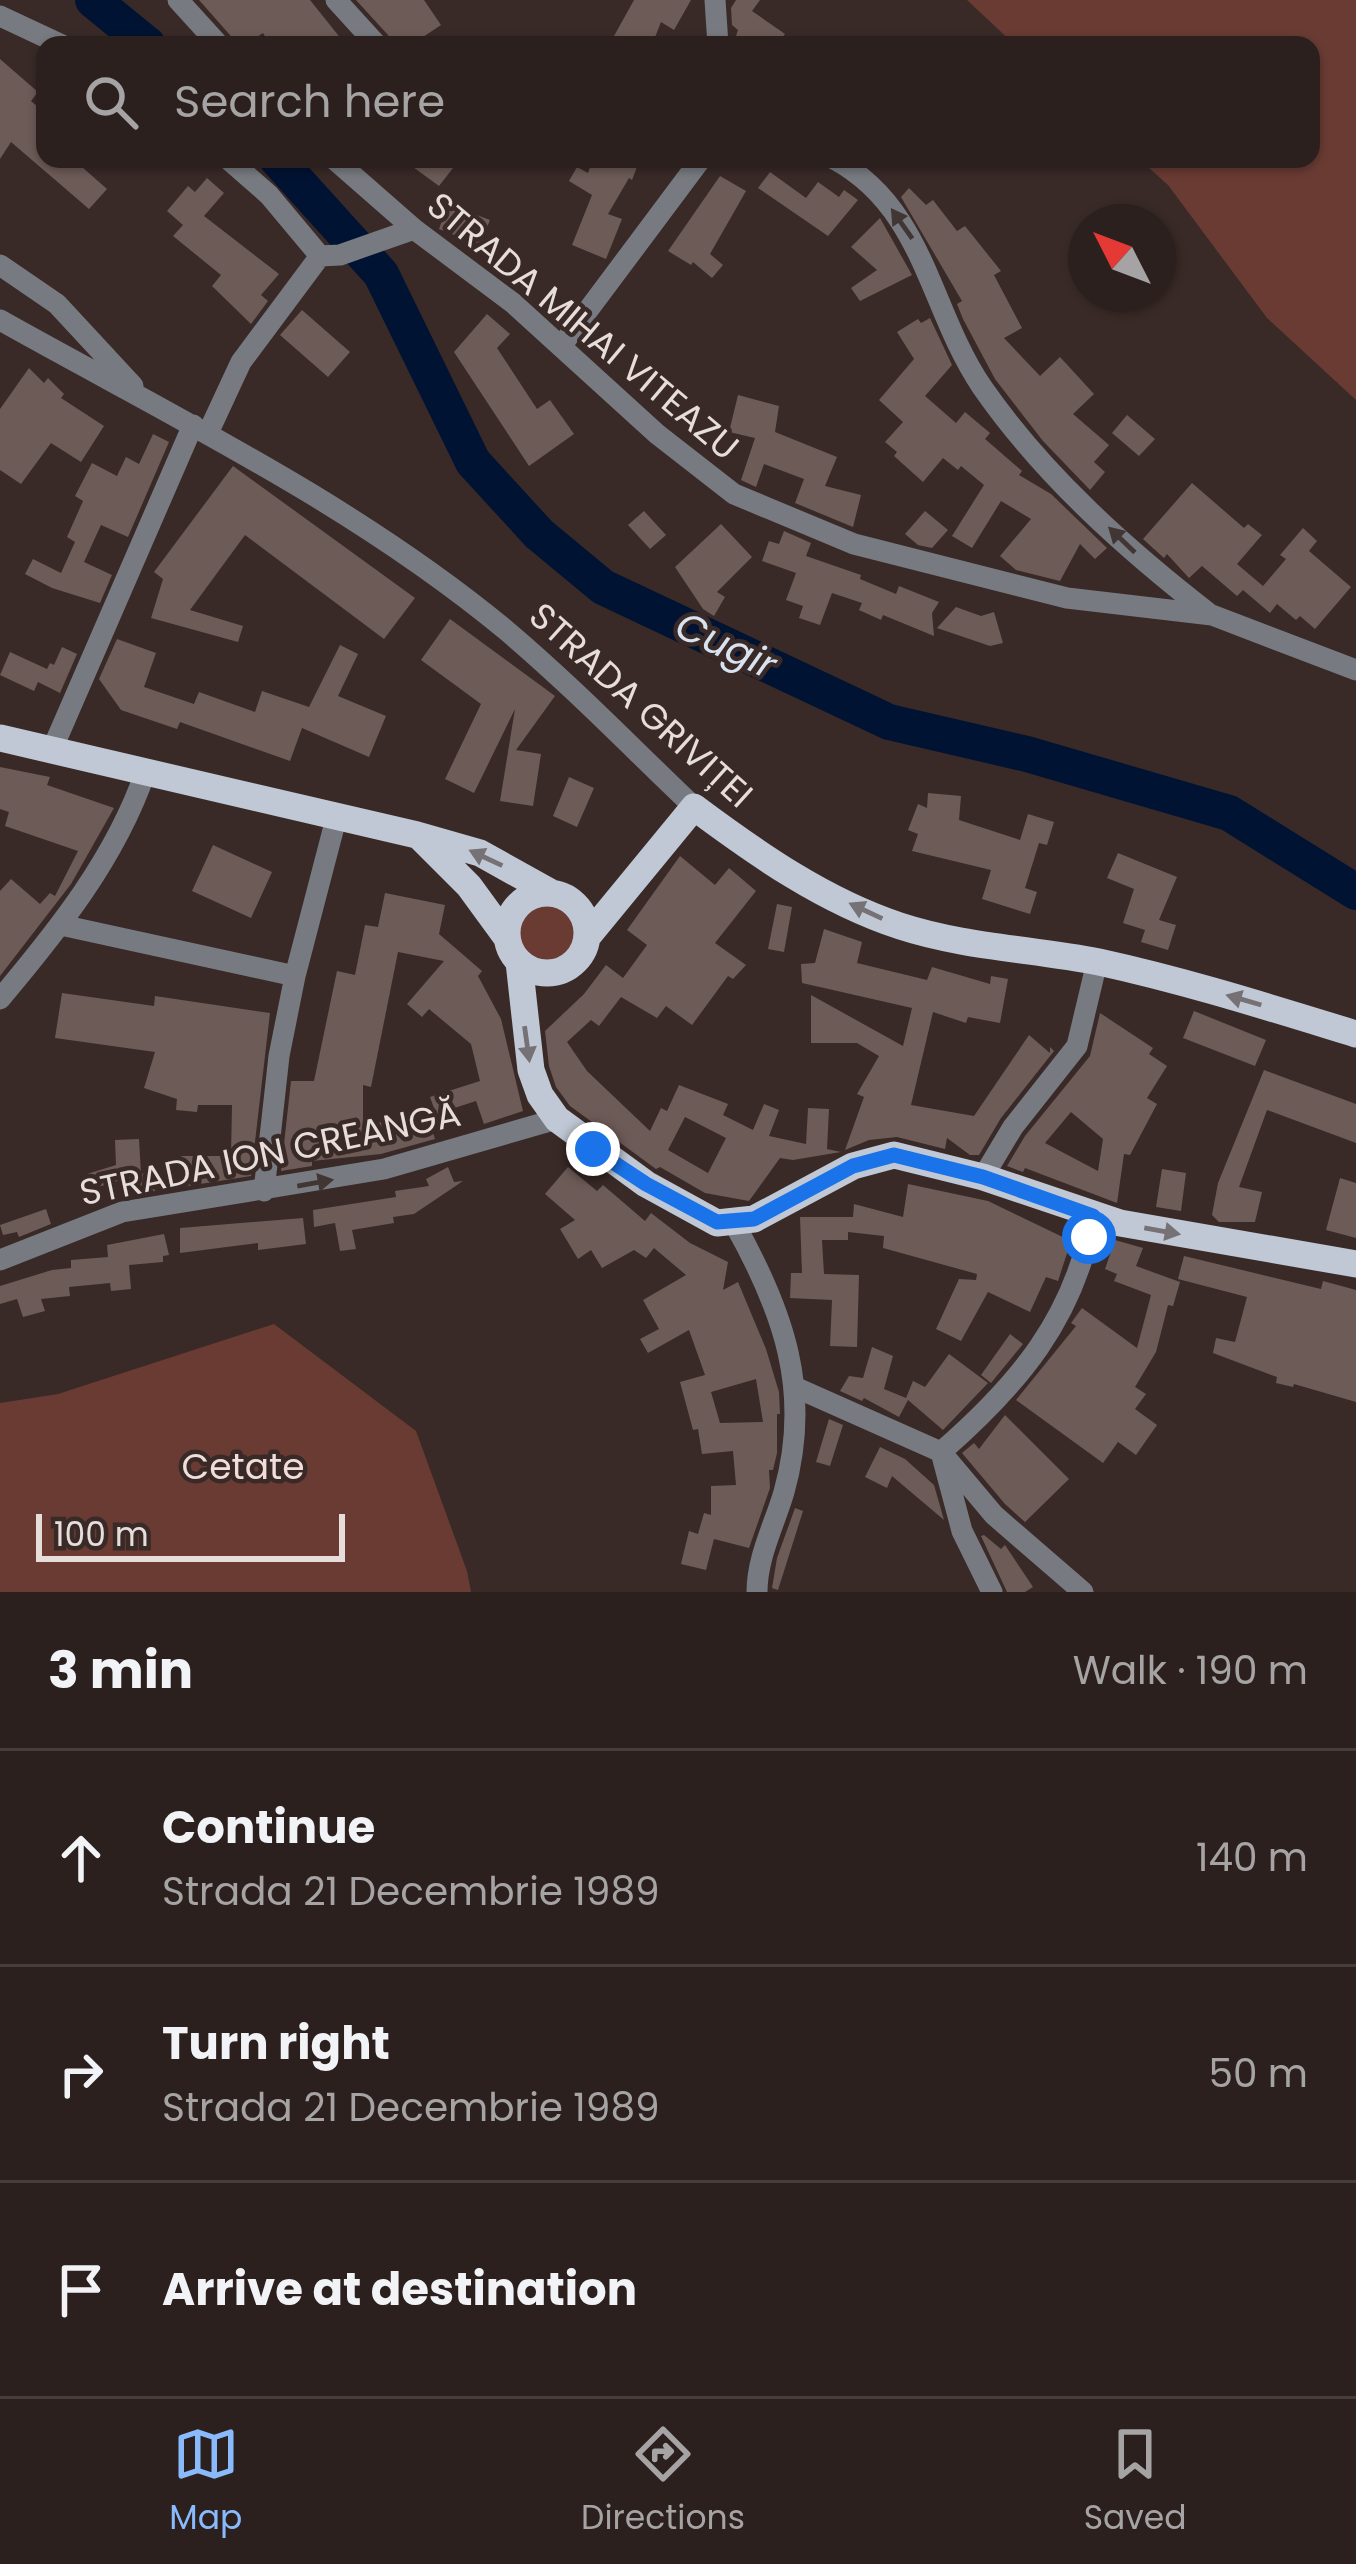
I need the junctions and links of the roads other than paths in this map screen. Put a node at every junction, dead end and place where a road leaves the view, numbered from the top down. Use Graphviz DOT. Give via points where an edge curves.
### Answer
graph roads {
  1 [pos="178,0"];
  2 [pos="336,0"];
  3 [pos="715,0"];
  4 [pos="0,16"];
  5 [pos="43,36"];
  6 [pos="211,36"];
  7 [pos="369,36"];
  8 [pos="717,36"];
  9 [pos="239,168"];
  10 [pos="343,168"];
  11 [pos="675,168"];
  12 [pos="693,168"];
  13 [pos="846,168"];
  14 [pos="674,191"];
  15 [pos="405,233"];
  16 [pos="330,256"];
  17 [pos="0,265"];
  18 [pos="0,320"];
  19 [pos="562,345"];
  20 [pos="146,400"];
  21 [pos="201,429"];
  22 [pos="1211,615"];
  23 [pos="1356,670"];
  24 [pos="0,738"];
  25 [pos="51,752"];
  26 [pos="145,773"];
  27 [pos="694,807"];
  28 [pos="338,814"];
  29 [pos="418,835"];
  30 [pos="625,890"];
  31 [pos="560,896"];
  32 [pos="61,925"];
  33 [pos="588,936"];
  34 [pos="513,950"];
  35 [pos="1097,962"];
  36 [pos="295,976"];
  37 [pos="0,999"];
  38 [pos="1356,1034"];
  39 [pos="557,1119"];
  40 [pos="983,1177"];
  41 [pos="264,1191"];
  42 [pos="1093,1216"];
  43 [pos="734,1223"];
  44 [pos="0,1261"];
  45 [pos="1356,1264"];
  46 [pos="796,1388"];
  47 [pos="941,1452"];
  48 [pos="757,1592"];
  49 [pos="992,1592"];
  50 [pos="1083,1592"];
  1 -- 6 [label="street"];
  2 -- 7 [label="street"];
  3 -- 8 [label="street"];
  4 -- 5 [label="street"];
  9 -- 16 [label="street"];
  10 -- 15 [label="street, STRADA MIHAI VITEAZU"];
  11 -- 14 [label="street"];
  12 -- 14 [label="street"];
  22 -- 13 [label="street, one-way" via="1034,454 980,384 901,221"];
  14 -- 19 [label="street"];
  15 -- 16 [label="street"];
  15 -- 19 [label="street, STRADA MIHAI VITEAZU"];
  16 -- 21 [label="street" via="241,362"];
  17 -- 20 [label="street" via="57,304"];
  18 -- 20 [label="street, STRADA GRIVIȚEI"];
  19 -- 22 [label="street, STRADA MIHAI VITEAZU" via="704,472 766,510 854,544 1066,598"];
  20 -- 21 [label="street, STRADA GRIVIȚEI"];
  21 -- 25 [label="street"];
  21 -- 27 [label="street, STRADA GRIVIȚEI" via="388,544 506,631"];
  22 -- 23 [label="street, STRADA MIHAI VITEAZU"];
  24 -- 25 [label="main road"];
  25 -- 26 [label="main road"];
  26 -- 28 [label="main road"];
  26 -- 32 [label="street"];
  27 -- 30 [label="main road"];
  35 -- 27 [label="main road, STRADA GRIVIȚEI, one-way" via="898,926 801,880"];
  28 -- 29 [label="main road"];
  28 -- 36 [label="street"];
  31 -- 29 [label="main road, one-way" via="480,854"];
  29 -- 34 [label="main road" via="469,886"];
  30 -- 31 [label="main road"];
  30 -- 33 [label="main road"];
  31 -- 33 [label="main road" via="584,915"];
  31 -- 34 [label="main road" via="538,893 518,905"];
  32 -- 36 [label="street"];
  32 -- 37 [label="street"];
  33 -- 34 [label="main road" via="578,959 555,973 542,973"];
  34 -- 39 [label="main road, one-way" via="531,1070"];
  38 -- 35 [label="main road, STRADA GRIVIȚEI, one-way"];
  35 -- 40 [label="street" via="1077,1046"];
  36 -- 41 [label="street"];
  41 -- 39 [label="street, STRADA ION CREANGĂ, one-way" via="384,1168"];
  39 -- 43 [label="main road" via="646,1184"];
  40 -- 42 [label="main road"];
  40 -- 43 [label="main road" via="894,1155"];
  41 -- 44 [label="street, STRADA ION CREANGĂ" via="122,1213"];
  42 -- 45 [label="main road, one-way"];
  42 -- 47 [label="street" via="1058,1320 1037,1355"];
  43 -- 46 [label="street" via="781,1326"];
  46 -- 47 [label="street"];
  46 -- 48 [label="street" via="794,1450"];
  47 -- 49 [label="street" via="962,1531"];
  47 -- 50 [label="street" via="994,1515"];
}
